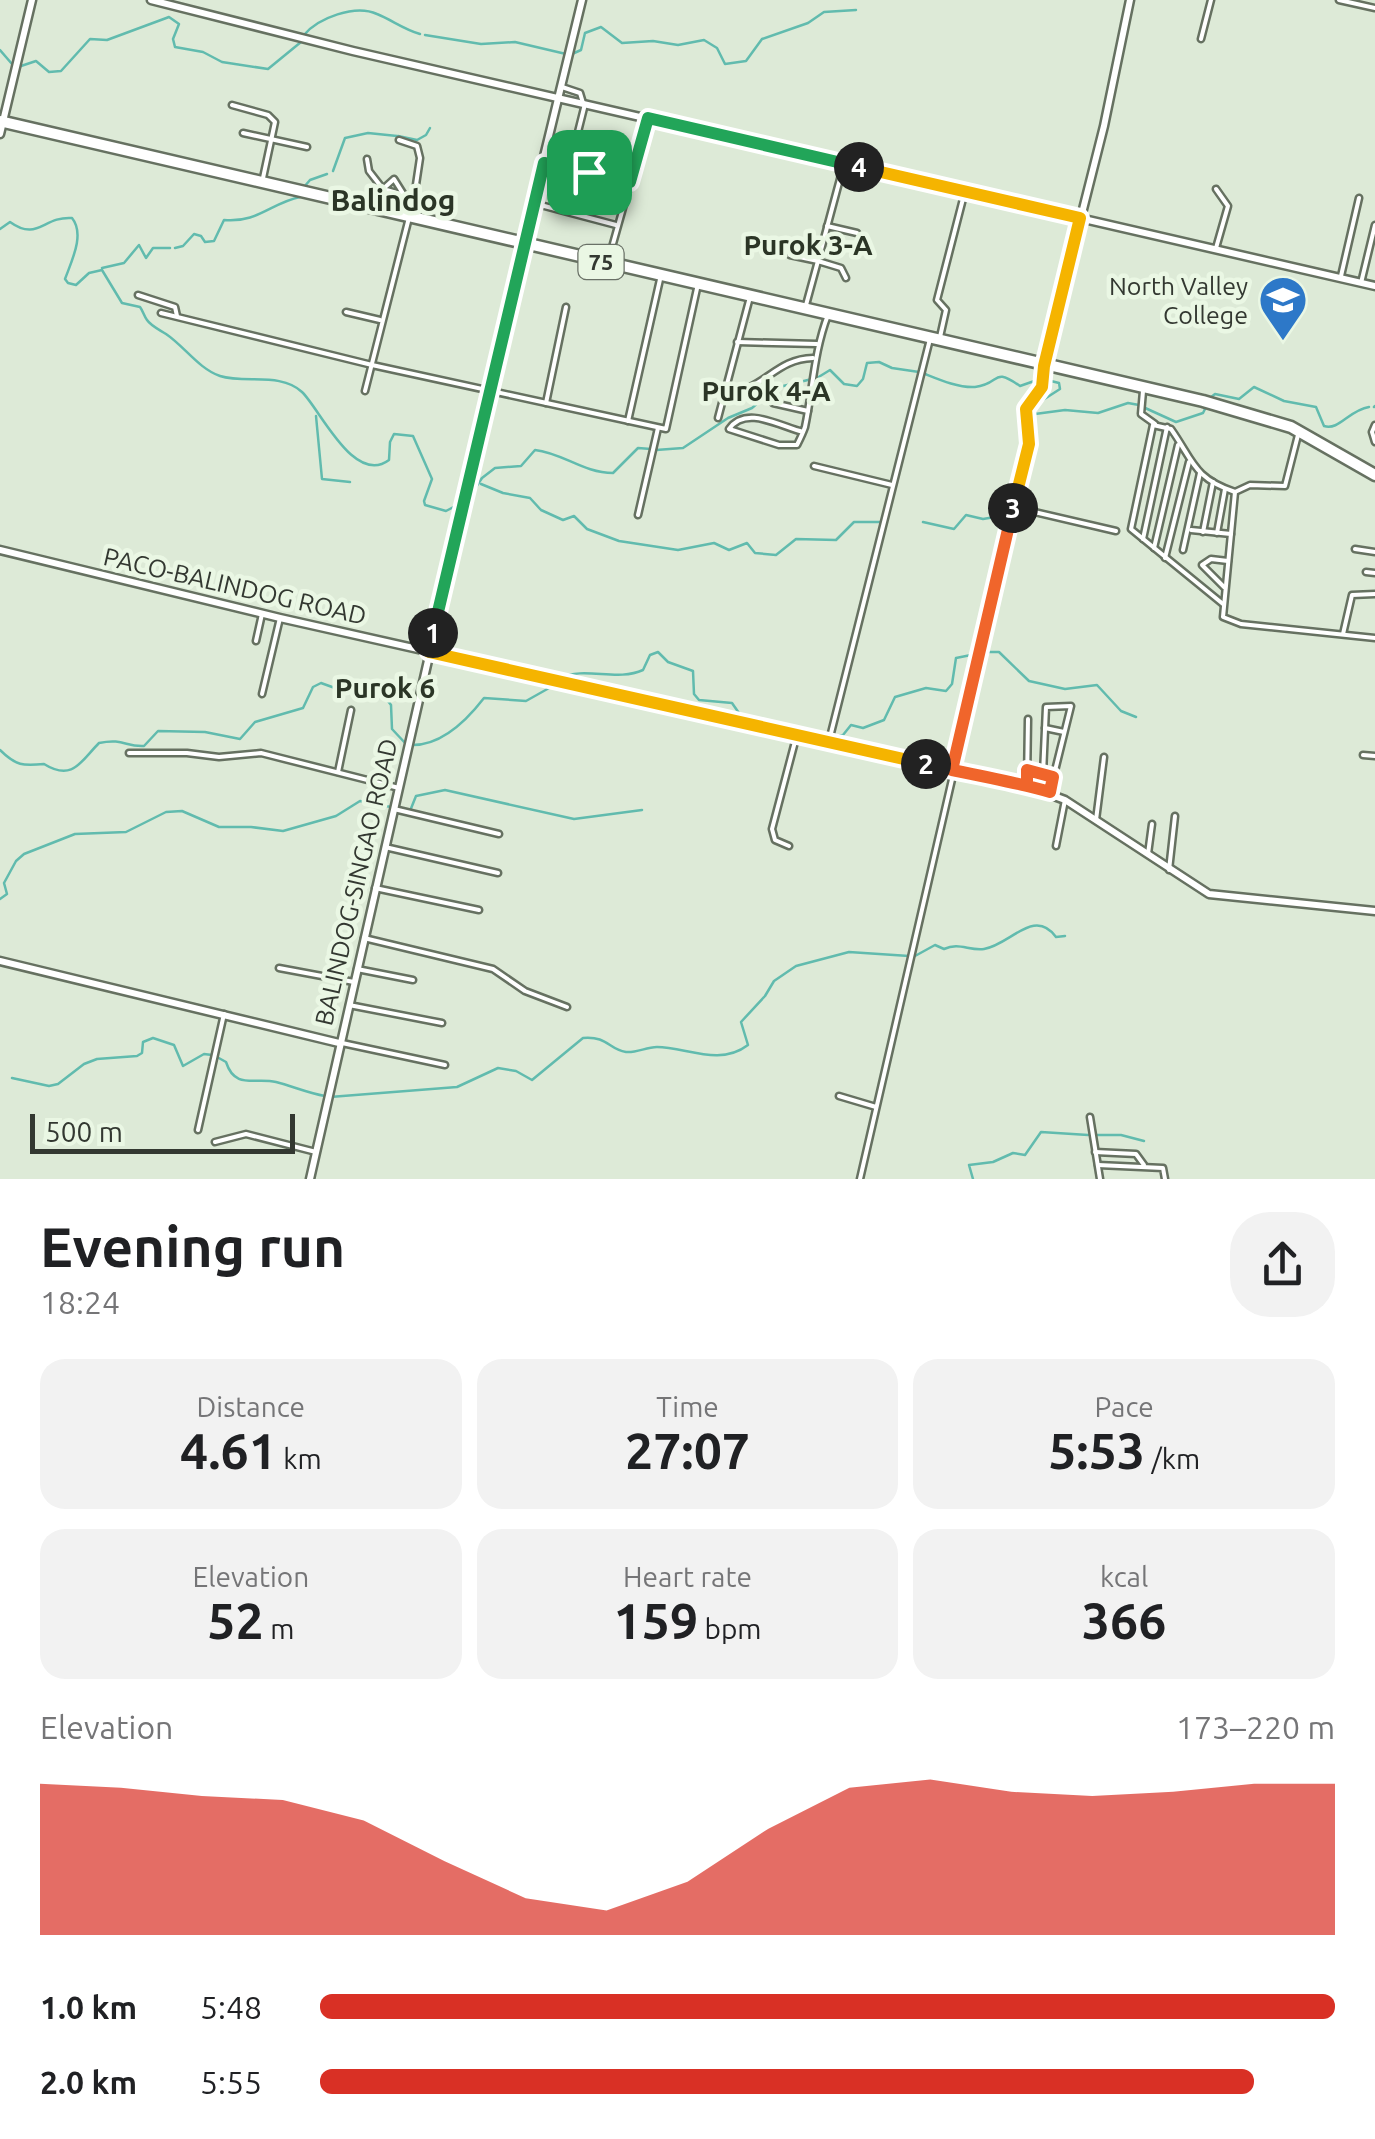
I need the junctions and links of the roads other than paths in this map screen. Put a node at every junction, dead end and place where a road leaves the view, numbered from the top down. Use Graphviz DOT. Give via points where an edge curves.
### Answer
graph roads {
  1 [pos="32,0"];
  2 [pos="150,0"];
  3 [pos="582,0"];
  4 [pos="1130,0"];
  5 [pos="1211,0"];
  6 [pos="1339,0"];
  7 [pos="1375,8"];
  8 [pos="1201,40"];
  9 [pos="562,87"];
  10 [pos="558,98"];
  11 [pos="584,104"];
  12 [pos="232,106"];
  13 [pos="648,118"];
  14 [pos="1,126"];
  15 [pos="244,133"];
  16 [pos="273,140"];
  17 [pos="399,140"];
  18 [pos="307,147"];
  19 [pos="366,159"];
  20 [pos="544,163"];
  21 [pos="844,164"];
  22 [pos="569,168"];
  23 [pos="540,178"];
  24 [pos="262,182"];
  25 [pos="630,182"];
  26 [pos="382,189"];
  27 [pos="1216,189"];
  28 [pos="965,191"];
  29 [pos="404,195"];
  30 [pos="414,198"];
  31 [pos="1359,198"];
  32 [pos="533,203"];
  33 [pos="408,216"];
  34 [pos="1080,218"];
  35 [pos="1375,225"];
  36 [pos="618,226"];
  37 [pos="828,226"];
  38 [pos="857,233"];
  39 [pos="523,243"];
  40 [pos="1216,249"];
  41 [pos="790,254"];
  42 [pos="818,261"];
  43 [pos="608,263"];
  44 [pos="660,275"];
  45 [pos="846,278"];
  46 [pos="1340,278"];
  47 [pos="1361,283"];
  48 [pos="698,284"];
  49 [pos="1375,286"];
  50 [pos="138,295"];
  51 [pos="750,297"];
  52 [pos="566,307"];
  53 [pos="806,310"];
  54 [pos="346,312"];
  55 [pos="161,313"];
  56 [pos="828,315"];
  57 [pos="177,316"];
  58 [pos="381,320"];
  59 [pos="934,340"];
  60 [pos="737,342"];
  61 [pos="816,344"];
  62 [pos="815,358"];
  63 [pos="372,365"];
  64 [pos="1044,366"];
  65 [pos="1144,388"];
  66 [pos="491,391"];
  67 [pos="365,392"];
  68 [pos="723,394"];
  69 [pos="546,403"];
  70 [pos="773,403"];
  71 [pos="808,411"];
  72 [pos="718,418"];
  73 [pos="628,422"];
  74 [pos="1154,424"];
  75 [pos="1375,425"];
  76 [pos="658,428"];
  77 [pos="1167,428"];
  78 [pos="803,432"];
  79 [pos="1299,432"];
  80 [pos="1375,442"];
  81 [pos="1178,444"];
  82 [pos="1189,462"];
  83 [pos="814,466"];
  84 [pos="1200,473"];
  85 [pos="1375,476"];
  86 [pos="1213,482"];
  87 [pos="894,485"];
  88 [pos="1225,489"];
  89 [pos="1235,492"];
  90 [pos="1013,507"];
  91 [pos="638,516"];
  92 [pos="1189,530"];
  93 [pos="1116,531"];
  94 [pos="1203,532"];
  95 [pos="1217,533"];
  96 [pos="1231,534"];
  97 [pos="1144,540"];
  98 [pos="1154,548"];
  99 [pos="1355,548"];
  100 [pos="0,550"];
  101 [pos="1183,550"];
  102 [pos="1375,552"];
  103 [pos="1165,558"];
  104 [pos="1228,560"];
  105 [pos="1366,572"];
  106 [pos="1375,573"];
  107 [pos="1225,588"];
  108 [pos="1375,594"];
  109 [pos="1223,604"];
  110 [pos="262,614"];
  111 [pos="280,618"];
  112 [pos="1344,634"];
  113 [pos="1375,638"];
  114 [pos="256,641"];
  115 [pos="429,652"];
  116 [pos="262,694"];
  117 [pos="351,710"];
  118 [pos="1028,718"];
  119 [pos="1045,728"];
  120 [pos="1064,732"];
  121 [pos="797,734"];
  122 [pos="829,741"];
  123 [pos="128,753"];
  124 [pos="1364,755"];
  125 [pos="1375,756"];
  126 [pos="1104,757"];
  127 [pos="952,770"];
  128 [pos="1027,770"];
  129 [pos="338,772"];
  130 [pos="1043,774"];
  131 [pos="1053,777"];
  132 [pos="1027,786"];
  133 [pos="399,788"];
  134 [pos="1050,792"];
  135 [pos="1065,800"];
  136 [pos="394,809"];
  137 [pos="1175,816"];
  138 [pos="1096,820"];
  139 [pos="1152,824"];
  140 [pos="498,834"];
  141 [pos="789,846"];
  142 [pos="1056,846"];
  143 [pos="385,847"];
  144 [pos="1147,855"];
  145 [pos="1169,870"];
  146 [pos="498,873"];
  147 [pos="376,888"];
  148 [pos="479,910"];
  149 [pos="1375,912"];
  150 [pos="364,938"];
  151 [pos="0,961"];
  152 [pos="279,968"];
  153 [pos="357,968"];
  154 [pos="413,980"];
  155 [pos="354,982"];
  156 [pos="349,1005"];
  157 [pos="567,1007"];
  158 [pos="224,1014"];
  159 [pos="442,1024"];
  160 [pos="340,1042"];
  161 [pos="445,1065"];
  162 [pos="839,1096"];
  163 [pos="876,1108"];
  164 [pos="1090,1117"];
  165 [pos="198,1130"];
  166 [pos="214,1142"];
  167 [pos="316,1152"];
  168 [pos="1095,1152"];
  169 [pos="1098,1165"];
  170 [pos="1144,1167"];
  171 [pos="310,1179"];
  172 [pos="860,1179"];
  173 [pos="1100,1179"];
  174 [pos="1164,1179"];
  1 -- 14 [label="street"];
  2 -- 10 [label="street"];
  3 -- 9 [label="street, BALINDOG-SINGAO ROAD"];
  4 -- 34 [label="street"];
  5 -- 8 [label="street"];
  6 -- 7 [label="street"];
  9 -- 10 [label="street, BALINDOG-SINGAO ROAD"];
  9 -- 11 [label="street" via="580,93"];
  10 -- 11 [label="street"];
  10 -- 20 [label="street, BALINDOG-SINGAO ROAD"];
  11 -- 13 [label="street"];
  11 -- 22 [label="street"];
  12 -- 16 [label="street" via="271,118"];
  13 -- 21 [label="street"];
  13 -- 25 [label="street"];
  14 -- 24 [label="highway, 75"];
  15 -- 16 [label="street"];
  16 -- 18 [label="street"];
  16 -- 24 [label="street"];
  17 -- 30 [label="street" via="420,151"];
  19 -- 26 [label="street"];
  20 -- 22 [label="street"];
  20 -- 23 [label="street, BALINDOG-SINGAO ROAD"];
  21 -- 28 [label="street"];
  21 -- 37 [label="street"];
  22 -- 23 [label="street" via="564,183"];
  22 -- 25 [label="street"];
  23 -- 32 [label="street, BALINDOG-SINGAO ROAD"];
  24 -- 33 [label="highway, 75"];
  25 -- 36 [label="street"];
  26 -- 29 [label="street"];
  26 -- 29 [label="street" via="394,178"];
  27 -- 40 [label="street" via="1228,208"];
  28 -- 34 [label="street"];
  28 -- 59 [label="street" via="937,300 946,312"];
  29 -- 30 [label="street"];
  30 -- 33 [label="street"];
  31 -- 46 [label="street"];
  32 -- 36 [label="street"];
  32 -- 39 [label="street, BALINDOG-SINGAO ROAD"];
  33 -- 39 [label="highway, 75"];
  33 -- 58 [label="street"];
  34 -- 40 [label="street"];
  34 -- 64 [label="street"];
  35 -- 47 [label="street"];
  36 -- 43 [label="street"];
  37 -- 38 [label="street"];
  37 -- 42 [label="street"];
  39 -- 43 [label="highway, 75"];
  39 -- 66 [label="street, BALINDOG-SINGAO ROAD"];
  40 -- 46 [label="street"];
  41 -- 42 [label="street"];
  42 -- 45 [label="street" via="841,268"];
  42 -- 53 [label="street"];
  43 -- 44 [label="highway, 75"];
  44 -- 48 [label="highway, 75"];
  44 -- 73 [label="street"];
  46 -- 47 [label="street"];
  47 -- 49 [label="street"];
  48 -- 51 [label="highway, 75"];
  48 -- 76 [label="street" via="666,430"];
  50 -- 57 [label="street" via="175,306"];
  51 -- 53 [label="highway, 75"];
  51 -- 60 [label="street"];
  52 -- 69 [label="street"];
  53 -- 56 [label="highway, 75"];
  54 -- 58 [label="street"];
  55 -- 57 [label="street"];
  56 -- 59 [label="highway, 75"];
  56 -- 61 [label="street"];
  57 -- 63 [label="street"];
  58 -- 63 [label="street"];
  59 -- 64 [label="highway, 75"];
  59 -- 87 [label="street"];
  60 -- 61 [label="street"];
  60 -- 68 [label="street"];
  61 -- 62 [label="street"];
  62 -- 68 [label="street" via="790,360 750,390"];
  62 -- 71 [label="street"];
  63 -- 66 [label="street"];
  63 -- 67 [label="street"];
  64 -- 65 [label="highway, 75"];
  64 -- 90 [label="street" via="1042,387 1026,409 1029,444"];
  65 -- 74 [label="street" via="1141,414"];
  65 -- 79 [label="highway, 75"];
  66 -- 69 [label="street"];
  66 -- 115 [label="street, BALINDOG-SINGAO ROAD"];
  68 -- 72 [label="street"];
  69 -- 73 [label="street"];
  70 -- 71 [label="street"];
  71 -- 78 [label="street"];
  73 -- 76 [label="street"];
  74 -- 77 [label="street"];
  74 -- 97 [label="street" via="1130,525"];
  75 -- 80 [label="street"];
  76 -- 91 [label="street"];
  77 -- 81 [label="street"];
  77 -- 97 [label="street"];
  78 -- 78 [label="street" via="748,416 729,428 792,447"];
  79 -- 85 [label="highway, 75"];
  79 -- 89 [label="street" via="1285,486 1250,485"];
  81 -- 82 [label="street"];
  81 -- 98 [label="street"];
  82 -- 84 [label="street"];
  82 -- 103 [label="street"];
  83 -- 87 [label="street"];
  84 -- 86 [label="street"];
  84 -- 92 [label="street"];
  86 -- 88 [label="street"];
  86 -- 94 [label="street"];
  87 -- 122 [label="street"];
  88 -- 89 [label="street"];
  88 -- 95 [label="street"];
  89 -- 96 [label="street"];
  90 -- 93 [label="street"];
  90 -- 127 [label="street"];
  92 -- 94 [label="street"];
  92 -- 101 [label="street"];
  94 -- 95 [label="street"];
  95 -- 96 [label="street"];
  96 -- 104 [label="street"];
  97 -- 98 [label="street"];
  98 -- 103 [label="street"];
  99 -- 102 [label="street"];
  100 -- 110 [label="street, PACO-BALINDOG ROAD"];
  103 -- 109 [label="street"];
  104 -- 107 [label="street"];
  104 -- 107 [label="street" via="1212,558 1202,566"];
  105 -- 106 [label="street"];
  107 -- 109 [label="street"];
  108 -- 112 [label="street" via="1350,597"];
  109 -- 112 [label="street" via="1223,617 1234,623"];
  110 -- 111 [label="street, PACO-BALINDOG ROAD"];
  110 -- 114 [label="street"];
  111 -- 115 [label="street, PACO-BALINDOG ROAD"];
  111 -- 116 [label="street"];
  112 -- 113 [label="street"];
  115 -- 121 [label="street, PACO-BALINDOG ROAD"];
  115 -- 133 [label="street, BALINDOG-SINGAO ROAD"];
  117 -- 129 [label="street"];
  118 -- 128 [label="street"];
  119 -- 120 [label="street"];
  119 -- 120 [label="street" via="1046,707 1070,706"];
  119 -- 130 [label="street"];
  120 -- 131 [label="street"];
  121 -- 122 [label="street, PACO-BALINDOG ROAD"];
  121 -- 141 [label="street" via="772,829 775,840"];
  122 -- 127 [label="street, PACO-BALINDOG ROAD"];
  123 -- 129 [label="street" via="256,752"];
  124 -- 125 [label="street"];
  126 -- 138 [label="street"];
  127 -- 132 [label="street, PACO-BALINDOG ROAD"];
  127 -- 163 [label="street"];
  128 -- 130 [label="street"];
  128 -- 132 [label="street"];
  129 -- 133 [label="street"];
  130 -- 131 [label="street"];
  131 -- 134 [label="street"];
  132 -- 134 [label="street, PACO-BALINDOG ROAD"];
  133 -- 136 [label="street, BALINDOG-SINGAO ROAD"];
  134 -- 135 [label="street, PACO-BALINDOG ROAD"];
  135 -- 138 [label="street, PACO-BALINDOG ROAD"];
  135 -- 142 [label="street"];
  136 -- 140 [label="street"];
  136 -- 143 [label="street, BALINDOG-SINGAO ROAD"];
  137 -- 145 [label="street"];
  138 -- 144 [label="street, PACO-BALINDOG ROAD"];
  139 -- 144 [label="street"];
  143 -- 146 [label="street"];
  143 -- 147 [label="street, BALINDOG-SINGAO ROAD"];
  144 -- 145 [label="street, PACO-BALINDOG ROAD"];
  145 -- 149 [label="street, PACO-BALINDOG ROAD" via="1209,894"];
  147 -- 148 [label="street"];
  147 -- 150 [label="street, BALINDOG-SINGAO ROAD"];
  150 -- 153 [label="street, BALINDOG-SINGAO ROAD"];
  150 -- 157 [label="street" via="493,969"];
  151 -- 158 [label="street"];
  152 -- 155 [label="street"];
  153 -- 154 [label="street"];
  153 -- 155 [label="street, BALINDOG-SINGAO ROAD"];
  155 -- 156 [label="street, BALINDOG-SINGAO ROAD"];
  156 -- 159 [label="street"];
  156 -- 160 [label="street, BALINDOG-SINGAO ROAD"];
  158 -- 160 [label="street"];
  158 -- 165 [label="street"];
  160 -- 161 [label="street"];
  160 -- 167 [label="street, BALINDOG-SINGAO ROAD"];
  162 -- 163 [label="street"];
  163 -- 172 [label="street"];
  164 -- 168 [label="street"];
  166 -- 167 [label="street" via="246,1134"];
  167 -- 171 [label="street, BALINDOG-SINGAO ROAD"];
  168 -- 169 [label="street"];
  168 -- 170 [label="street" via="1138,1155"];
  169 -- 170 [label="street"];
  169 -- 173 [label="street"];
  170 -- 174 [label="street" via="1165,1168"];
}
